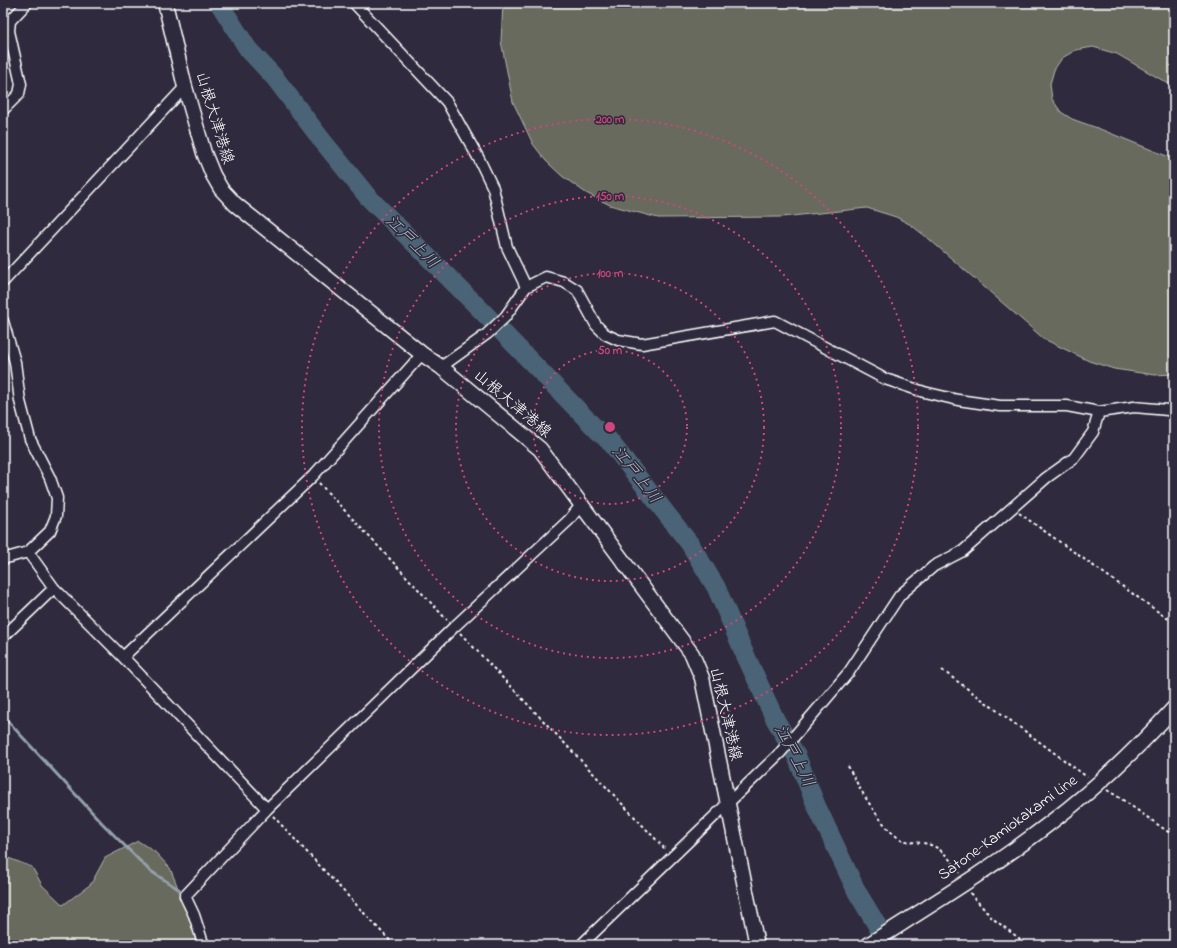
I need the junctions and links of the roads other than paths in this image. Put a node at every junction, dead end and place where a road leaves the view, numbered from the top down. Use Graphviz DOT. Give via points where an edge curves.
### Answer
graph roads {
  1 [pos="27,3"];
  2 [pos="164,3"];
  3 [pos="354,3"];
  4 [pos="185,87"];
  5 [pos="3,110"];
  6 [pos="3,282"];
  7 [pos="526,287"];
  8 [pos="3,321"];
  9 [pos="422,354"];
  10 [pos="441,367"];
  11 [pos="1099,412"];
  12 [pos="1174,413"];
  13 [pos="581,505"];
  14 [pos="28,552"];
  15 [pos="3,558"];
  16 [pos="54,588"];
  17 [pos="3,637"];
  18 [pos="123,657"];
  19 [pos="1174,708"];
  20 [pos="728,804"];
  21 [pos="267,809"];
  22 [pos="870,943"];
  23 [pos="200,945"];
  24 [pos="581,945"];
  25 [pos="757,945"];
  1 -- 5 [label="street" via="10,21 9,31 21,84 19,94"];
  2 -- 4 [label="main road, 山根大津港線"];
  3 -- 7 [label="street" via="447,102 493,188 507,247"];
  4 -- 6 [label="street"];
  4 -- 9 [label="main road, 山根大津港線" via="204,153 221,189 235,204"];
  7 -- 10 [label="street" via="505,317 487,334"];
  7 -- 11 [label="street" via="546,277 564,282 577,290 596,325 605,334 618,340 642,344 775,321 885,379 924,392 1000,406 1067,406"];
  8 -- 14 [label="street" via="30,439 50,478 56,498 54,524"];
  9 -- 10 [label="main road, 山根大津港線"];
  9 -- 18 [label="street" via="313,476"];
  10 -- 13 [label="main road, 山根大津港線" via="540,449"];
  11 -- 12 [label="street" via="1134,406"];
  11 -- 20 [label="street" via="1093,432 1074,458 1046,478 963,551 934,566 900,595 849,672 780,753"];
  13 -- 20 [label="main road, 山根大津港線" via="692,654 702,678"];
  13 -- 21 [label="street" via="569,520 454,627"];
  14 -- 15 [label="street"];
  14 -- 16 [label="street"];
  16 -- 17 [label="street"];
  16 -- 18 [label="street"];
  18 -- 21 [label="street"];
  19 -- 22 [label="main road, Satone-Kamiokakami Line" via="1097,785 1050,824 963,884"];
  20 -- 24 [label="street"];
  20 -- 25 [label="main road, 山根大津港線"];
  21 -- 23 [label="street" via="185,896 203,943"];
}
